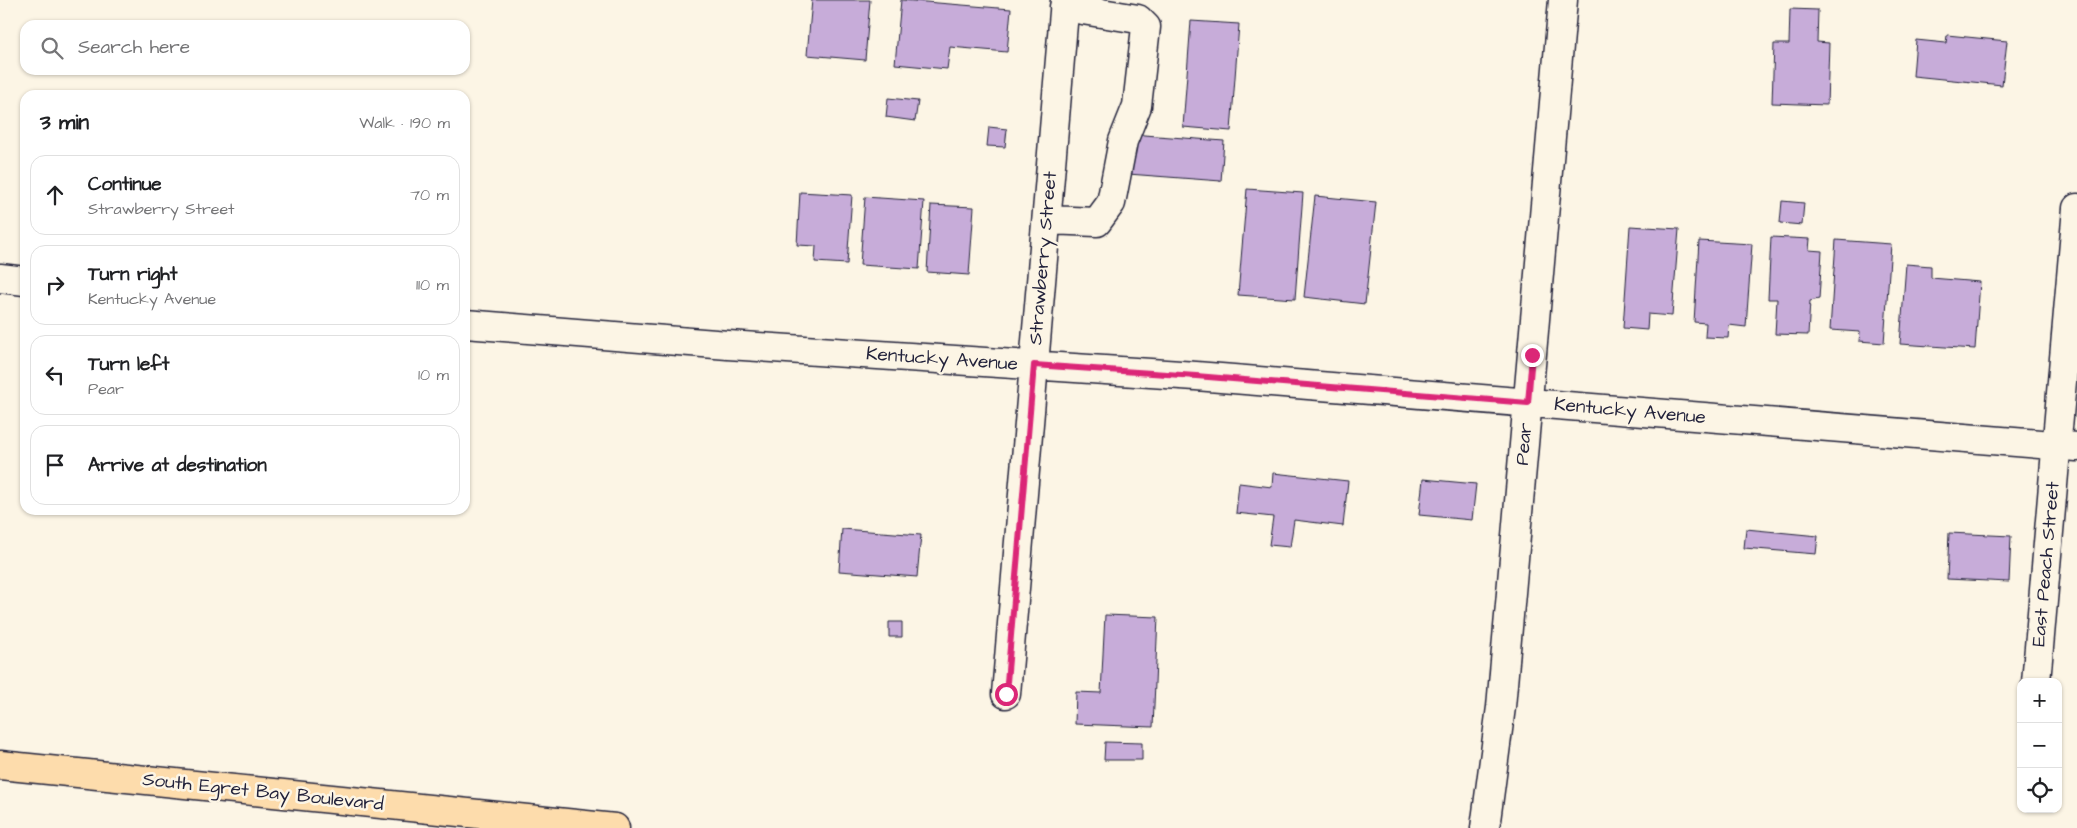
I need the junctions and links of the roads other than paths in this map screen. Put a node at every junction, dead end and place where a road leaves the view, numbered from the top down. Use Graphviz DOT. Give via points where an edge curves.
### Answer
graph roads {
  1 [pos="1562,0"];
  2 [pos="1065,4"];
  3 [pos="2077,208"];
  4 [pos="1047,220"];
  5 [pos="0,278"];
  6 [pos="20,280"];
  7 [pos="470,324"];
  8 [pos="1034,365"];
  9 [pos="1528,403"];
  10 [pos="2067,446"];
  11 [pos="2037,678"];
  12 [pos="1006,694"];
  13 [pos="0,765"];
  14 [pos="615,828"];
  15 [pos="1485,828"];
  1 -- 9 [label="street, Pear"];
  2 -- 4 [label="street, Strawberry Street"];
  2 -- 4 [label="street" via="1138,19 1146,27 1137,106 1122,141 1111,203 1097,222"];
  3 -- 10 [label="street, East Peach Street"];
  4 -- 8 [label="street, Strawberry Street"];
  5 -- 6 [label="street"];
  7 -- 8 [label="street, Kentucky Avenue"];
  8 -- 9 [label="street, Kentucky Avenue"];
  8 -- 12 [label="street, Strawberry Street"];
  9 -- 10 [label="street, Kentucky Avenue"];
  9 -- 15 [label="street, Pear" via="1501,707"];
  10 -- 11 [label="street, East Peach Street"];
  13 -- 14 [label="main road, South Egret Bay Boulevard"];
}
